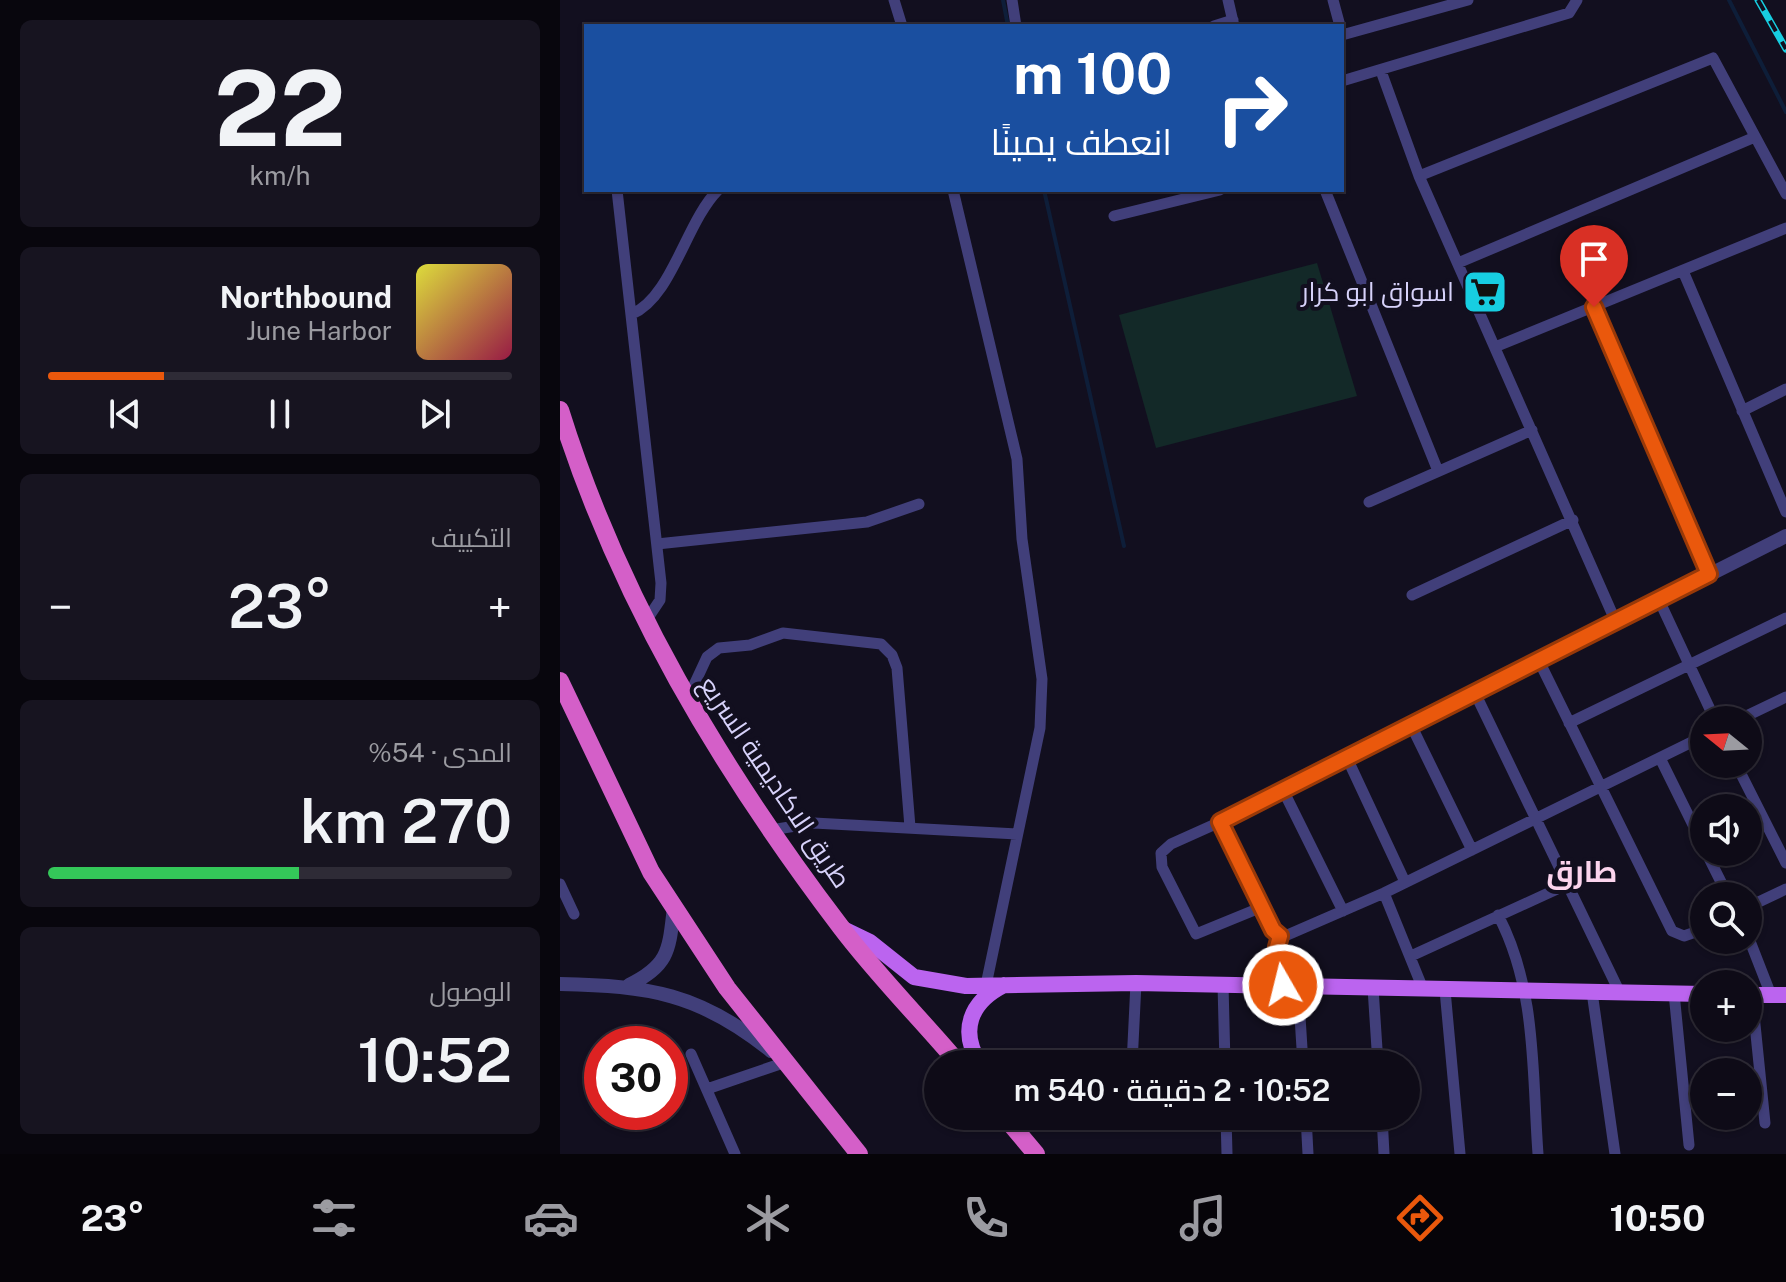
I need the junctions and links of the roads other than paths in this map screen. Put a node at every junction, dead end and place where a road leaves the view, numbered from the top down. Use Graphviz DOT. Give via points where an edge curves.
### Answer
graph roads {
  1 [pos="894,0"];
  2 [pos="1012,0"];
  3 [pos="1228,0"];
  4 [pos="1333,0"];
  5 [pos="1468,0"];
  6 [pos="1577,0"];
  7 [pos="1234,23"];
  8 [pos="901,24"];
  9 [pos="1016,24"];
  10 [pos="1339,24"];
  11 [pos="1344,33"];
  12 [pos="1381,71"];
  13 [pos="1344,80"];
  14 [pos="1755,137"];
  15 [pos="1419,176"];
  16 [pos="617,192"];
  17 [pos="717,192"];
  18 [pos="953,192"];
  19 [pos="1212,192"];
  20 [pos="1326,192"];
  21 [pos="1786,194"];
  22 [pos="1114,216"];
  23 [pos="1786,228"];
  24 [pos="1458,263"];
  25 [pos="1683,271"];
  26 [pos="1594,307"];
  27 [pos="632,314"];
  28 [pos="1495,347"];
  29 [pos="1786,389"];
  30 [pos="560,410"];
  31 [pos="1742,411"];
  32 [pos="1532,430"];
  33 [pos="1438,471"];
  34 [pos="1369,502"];
  35 [pos="919,504"];
  36 [pos="1786,512"];
  37 [pos="1573,520"];
  38 [pos="1786,537"];
  39 [pos="657,544"];
  40 [pos="1709,574"];
  41 [pos="1412,595"];
  42 [pos="1659,600"];
  43 [pos="1786,618"];
  44 [pos="1615,620"];
  45 [pos="646,621"];
  46 [pos="1539,661"];
  47 [pos="1690,664"];
  48 [pos="560,681"];
  49 [pos="1475,693"];
  50 [pos="1786,698"];
  51 [pos="687,701"];
  52 [pos="1709,706"];
  53 [pos="1762,709"];
  54 [pos="1569,723"];
  55 [pos="1411,725"];
  56 [pos="1690,743"];
  57 [pos="1347,758"];
  58 [pos="1660,758"];
  59 [pos="1743,778"];
  60 [pos="1599,787"];
  61 [pos="1283,790"];
  62 [pos="1536,818"];
  63 [pos="1690,819"];
  64 [pos="1220,822"];
  65 [pos="910,827"];
  66 [pos="771,830"];
  67 [pos="1017,834"];
  68 [pos="1472,850"];
  69 [pos="1786,863"];
  70 [pos="1405,882"];
  71 [pos="560,884"];
  72 [pos="1568,884"];
  73 [pos="1786,889"];
  74 [pos="1384,893"];
  75 [pos="1762,900"];
  76 [pos="674,907"];
  77 [pos="1262,907"];
  78 [pos="1343,911"];
  79 [pos="574,914"];
  80 [pos="1498,915"];
  81 [pos="841,928"];
  82 [pos="1690,934"];
  83 [pos="1280,936"];
  84 [pos="1757,954"];
  85 [pos="1411,956"];
  86 [pos="1009,983"];
  87 [pos="1136,983"];
  88 [pos="560,984"];
  89 [pos="1223,984"];
  90 [pos="628,985"];
  91 [pos="986,985"];
  92 [pos="1290,985"];
  93 [pos="1373,988"];
  94 [pos="1423,989"];
  95 [pos="1445,990"];
  96 [pos="1526,992"];
  97 [pos="1592,992"];
  98 [pos="1620,993"];
  99 [pos="1674,993"];
  100 [pos="1690,994"];
  101 [pos="1778,995"];
  102 [pos="1756,1042"];
  103 [pos="947,1050"];
  104 [pos="973,1050"];
  105 [pos="1133,1050"];
  106 [pos="1225,1050"];
  107 [pos="1301,1050"];
  108 [pos="1377,1050"];
  109 [pos="691,1054"];
  110 [pos="781,1060"];
  111 [pos="707,1089"];
  112 [pos="1765,1123"];
  113 [pos="1016,1130"];
  114 [pos="1226,1130"];
  115 [pos="1307,1130"];
  116 [pos="1383,1130"];
  117 [pos="1689,1145"];
  118 [pos="735,1154"];
  119 [pos="859,1154"];
  120 [pos="1036,1154"];
  121 [pos="1227,1154"];
  122 [pos="1308,1154"];
  123 [pos="1384,1154"];
  124 [pos="1460,1154"];
  125 [pos="1538,1154"];
  126 [pos="1615,1154"];
  1 -- 8 [label="street"];
  2 -- 9 [label="street"];
  3 -- 7 [label="street"];
  4 -- 10 [label="street"];
  5 -- 11 [label="street"];
  6 -- 12 [label="street" via="1569,13"];
  12 -- 13 [label="street"];
  12 -- 15 [label="street"];
  14 -- 15 [label="street" via="1713,58"];
  14 -- 21 [label="street"];
  14 -- 24 [label="street"];
  15 -- 24 [label="street"];
  16 -- 27 [label="street"];
  17 -- 27 [label="street" via="689,231 656,295"];
  18 -- 67 [label="street" via="1017,459 1022,539 1042,679 1040,728"];
  19 -- 22 [label="street"];
  20 -- 33 [label="street"];
  23 -- 25 [label="street"];
  24 -- 28 [label="street"];
  25 -- 26 [label="street"];
  25 -- 31 [label="street"];
  26 -- 28 [label="street"];
  26 -- 40 [label="street"];
  27 -- 39 [label="street"];
  28 -- 32 [label="street"];
  29 -- 31 [label="street"];
  30 -- 45 [label="highway, طريق الاكاديمية السريع"];
  31 -- 36 [label="street"];
  32 -- 33 [label="street"];
  32 -- 37 [label="street"];
  33 -- 34 [label="street"];
  35 -- 39 [label="street" via="867,522"];
  37 -- 41 [label="street"];
  37 -- 44 [label="street"];
  38 -- 40 [label="street"];
  39 -- 45 [label="street" via="662,592"];
  40 -- 42 [label="street"];
  42 -- 44 [label="street"];
  42 -- 47 [label="street"];
  43 -- 47 [label="street"];
  44 -- 46 [label="street"];
  45 -- 51 [label="highway, طريق الاكاديمية السريع"];
  46 -- 49 [label="street"];
  46 -- 54 [label="street"];
  47 -- 52 [label="street"];
  47 -- 54 [label="street"];
  48 -- 76 [label="highway" via="640,854"];
  49 -- 55 [label="street"];
  49 -- 62 [label="street"];
  50 -- 53 [label="street"];
  51 -- 65 [label="street" via="707,657 719,648 750,645 783,633 881,644 897,668"];
  51 -- 66 [label="highway, طريق الاكاديمية السريع"];
  54 -- 60 [label="street"];
  55 -- 57 [label="street"];
  55 -- 68 [label="street"];
  56 -- 58 [label="street"];
  57 -- 61 [label="street"];
  57 -- 70 [label="street"];
  58 -- 60 [label="street"];
  58 -- 63 [label="street"];
  59 -- 69 [label="street"];
  60 -- 62 [label="street"];
  60 -- 82 [label="street" via="1672,931"];
  61 -- 64 [label="street"];
  61 -- 78 [label="street"];
  62 -- 68 [label="street"];
  62 -- 72 [label="street"];
  64 -- 77 [label="street"];
  64 -- 77 [label="street" via="1161,853 1188,926 1201,935"];
  65 -- 66 [label="street" via="804,823"];
  65 -- 67 [label="street"];
  66 -- 81 [label="highway, طريق الاكاديمية السريع"];
  67 -- 91 [label="street"];
  68 -- 70 [label="street"];
  70 -- 74 [label="street"];
  71 -- 79 [label="street"];
  72 -- 80 [label="street"];
  72 -- 98 [label="street"];
  73 -- 75 [label="street"];
  74 -- 78 [label="street"];
  74 -- 85 [label="street"];
  76 -- 90 [label="street" via="664,959 648,976"];
  76 -- 110 [label="highway"];
  77 -- 83 [label="street"];
  78 -- 83 [label="street"];
  80 -- 85 [label="street"];
  80 -- 96 [label="street"];
  81 -- 91 [label="main road" via="863,937 914,977"];
  81 -- 103 [label="highway, طريق الاكاديمية السريع"];
  83 -- 92 [label="street" via="1277,947"];
  84 -- 101 [label="street"];
  85 -- 94 [label="street"];
  86 -- 87 [label="main road"];
  86 -- 91 [label="main road"];
  86 -- 104 [label="main road" via="978,1003 969,1021"];
  87 -- 89 [label="main road"];
  87 -- 105 [label="street"];
  88 -- 90 [label="street"];
  89 -- 92 [label="main road"];
  89 -- 106 [label="street"];
  90 -- 110 [label="street" via="690,1002 732,1024"];
  92 -- 93 [label="main road"];
  92 -- 107 [label="street"];
  93 -- 94 [label="main road"];
  93 -- 108 [label="street"];
  94 -- 95 [label="main road"];
  95 -- 96 [label="main road"];
  95 -- 124 [label="street"];
  96 -- 97 [label="main road"];
  96 -- 125 [label="street"];
  97 -- 98 [label="main road"];
  97 -- 126 [label="street"];
  98 -- 99 [label="main road"];
  99 -- 100 [label="main road"];
  99 -- 117 [label="street"];
  102 -- 112 [label="street"];
  109 -- 111 [label="street"];
  110 -- 111 [label="street"];
  110 -- 119 [label="highway"];
  111 -- 118 [label="street"];
  113 -- 120 [label="highway"];
  114 -- 121 [label="street"];
  115 -- 122 [label="street"];
  116 -- 123 [label="street"];
}
